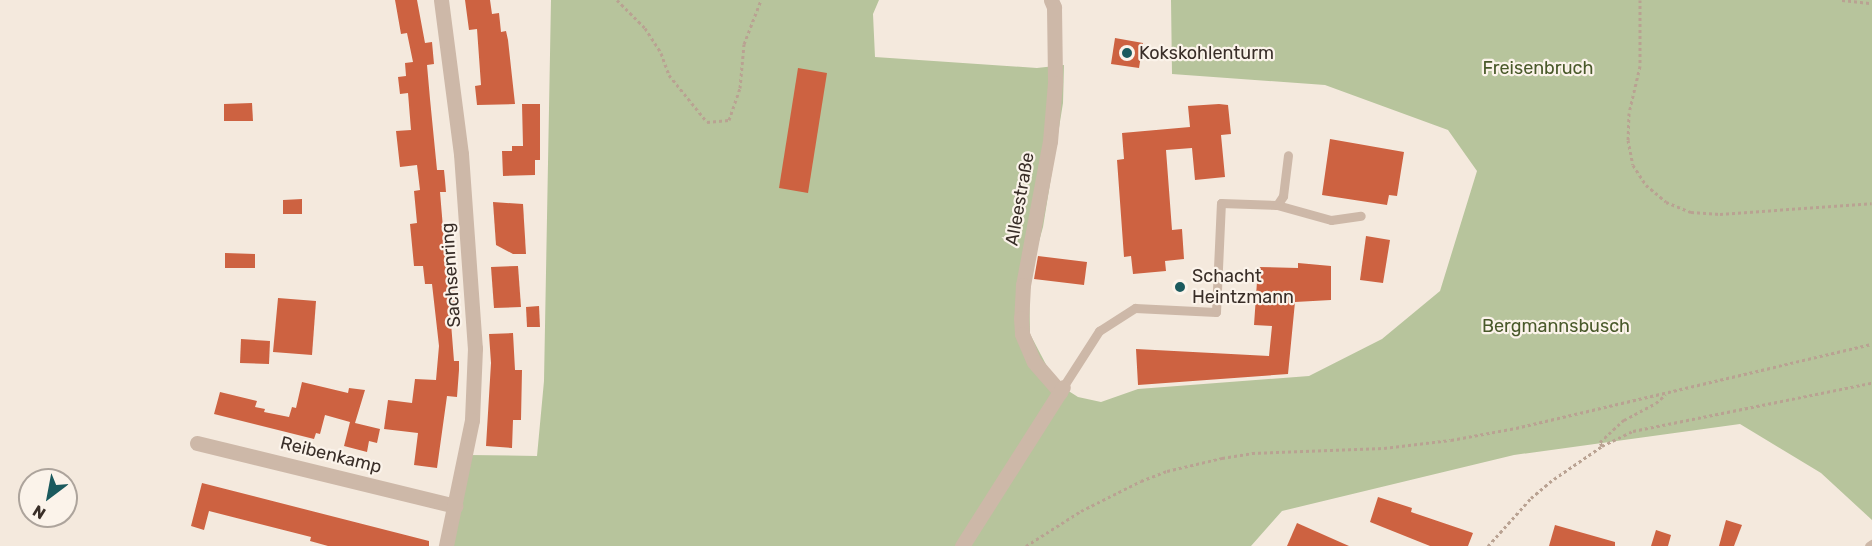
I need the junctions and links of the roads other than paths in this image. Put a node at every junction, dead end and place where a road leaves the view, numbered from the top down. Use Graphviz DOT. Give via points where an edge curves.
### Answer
graph roads {
  1 [pos="441,0"];
  2 [pos="1051,0"];
  3 [pos="1287,155"];
  4 [pos="1277,205"];
  5 [pos="1361,216"];
  6 [pos="1062,389"];
  7 [pos="197,443"];
  8 [pos="454,506"];
  9 [pos="446,546"];
  10 [pos="962,546"];
  1 -- 8 [label="street, Sachsenring" via="461,154 475,348 472,420"];
  2 -- 6 [label="street, Alleestraße" via="1054,82 1050,141 1020,318 1034,362"];
  3 -- 4 [label="lane" via="1283,196"];
  4 -- 5 [label="lane" via="1331,220"];
  4 -- 6 [label="lane" via="1221,203 1216,312 1136,308 1100,331"];
  6 -- 10 [label="street"];
  7 -- 8 [label="street, Reibenkamp"];
  8 -- 9 [label="street, Sachsenring"];
}
